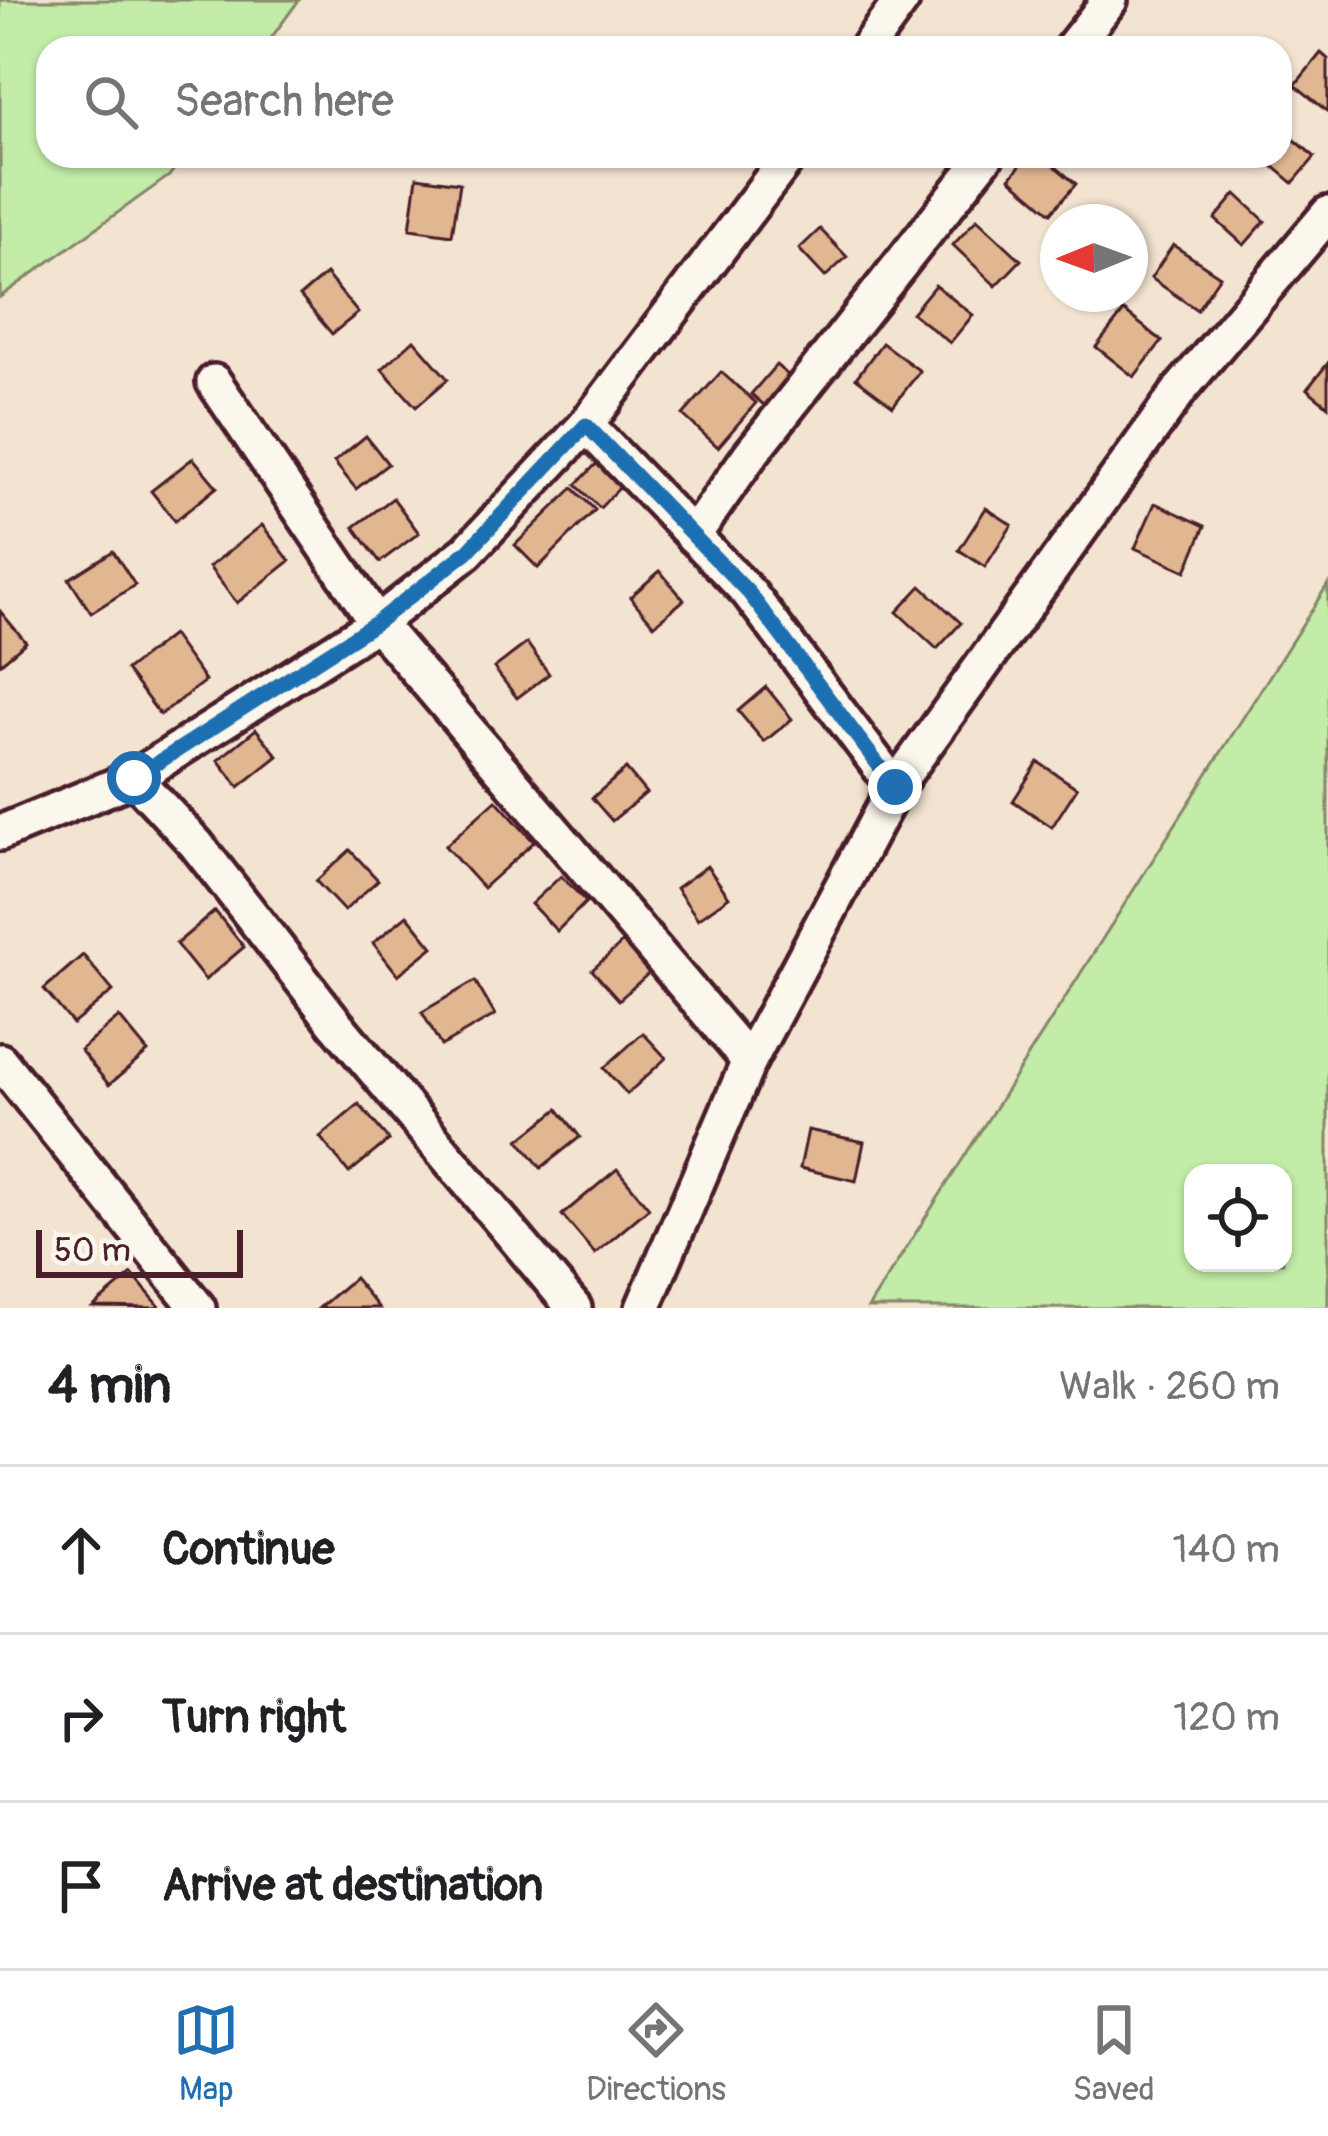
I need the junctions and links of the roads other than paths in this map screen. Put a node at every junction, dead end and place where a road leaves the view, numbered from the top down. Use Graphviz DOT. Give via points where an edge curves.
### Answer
graph roads {
  1 [pos="902,0"];
  2 [pos="1110,0"];
  3 [pos="876,36"];
  4 [pos="1082,36"];
  5 [pos="780,168"];
  6 [pos="976,168"];
  7 [pos="1328,214"];
  8 [pos="214,382"];
  9 [pos="586,425"];
  10 [pos="694,536"];
  11 [pos="377,622"];
  12 [pos="134,778"];
  13 [pos="895,787"];
  14 [pos="0,833"];
  15 [pos="0,1060"];
  16 [pos="748,1061"];
  17 [pos="198,1308"];
  18 [pos="574,1308"];
  19 [pos="643,1308"];
  1 -- 3 [label="street"];
  2 -- 4 [label="street"];
  5 -- 9 [label="street"];
  6 -- 10 [label="street"];
  7 -- 13 [label="street" via="1180,390"];
  8 -- 11 [label="street"];
  9 -- 10 [label="street"];
  9 -- 11 [label="street" via="467,552"];
  10 -- 13 [label="street" via="749,593"];
  11 -- 12 [label="street"];
  11 -- 16 [label="street"];
  12 -- 14 [label="street"];
  12 -- 18 [label="street"];
  13 -- 16 [label="street"];
  15 -- 17 [label="street"];
  16 -- 19 [label="street"];
}
